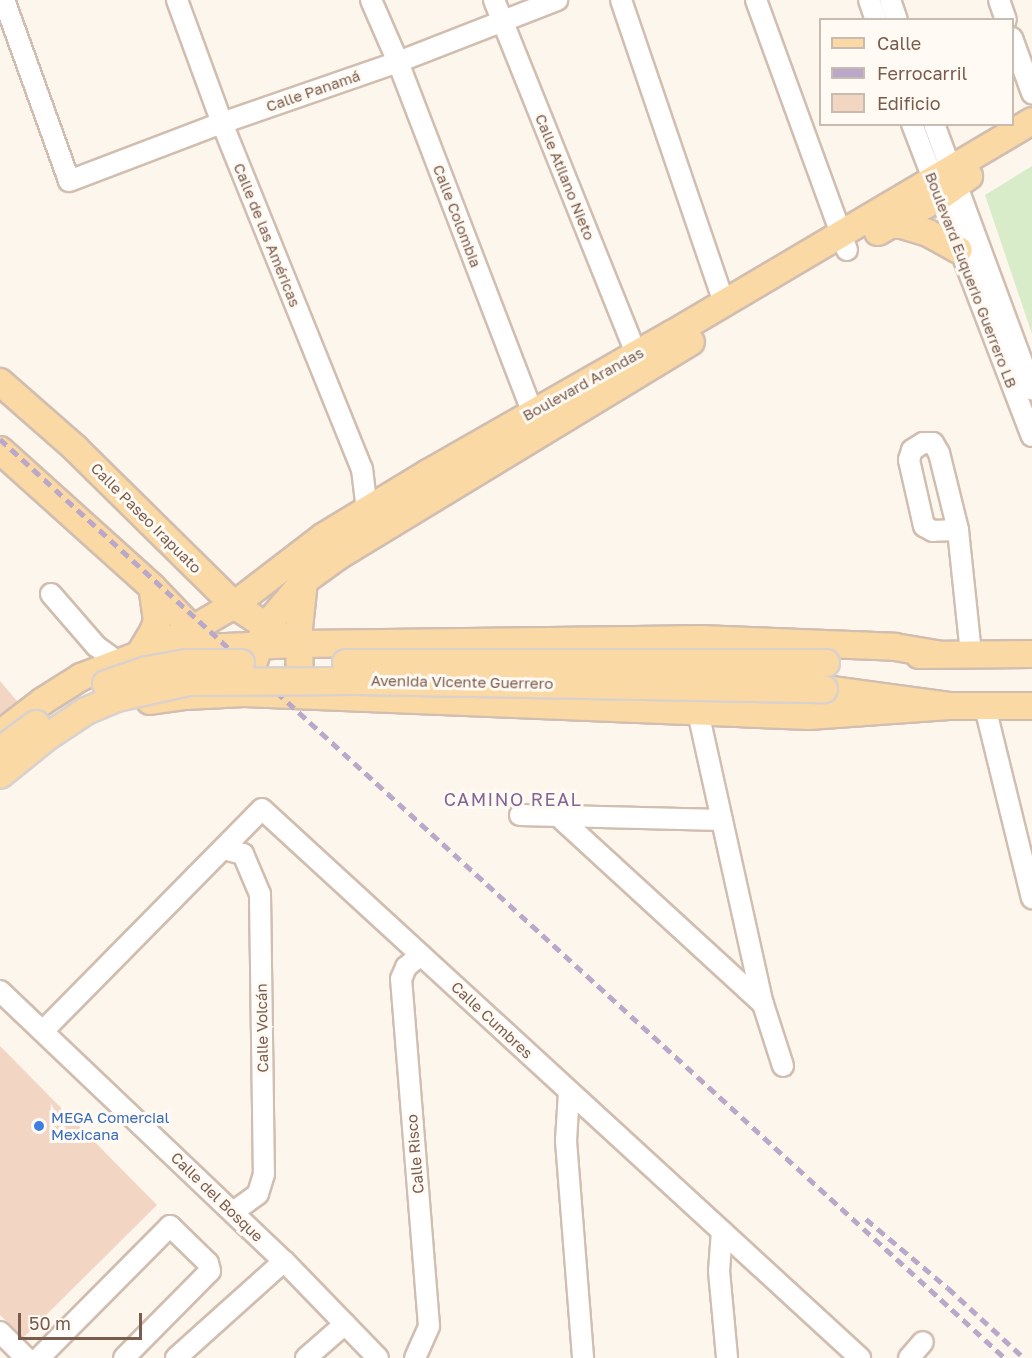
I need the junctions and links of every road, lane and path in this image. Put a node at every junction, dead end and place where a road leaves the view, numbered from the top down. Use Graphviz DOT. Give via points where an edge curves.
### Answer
graph roads {
  1 [pos="4,0"];
  2 [pos="177,0"];
  3 [pos="371,0"];
  4 [pos="494,0"];
  5 [pos="557,0"];
  6 [pos="621,0"];
  7 [pos="756,0"];
  8 [pos="869,0"];
  9 [pos="890,0"];
  10 [pos="999,0"];
  11 [pos="875,18"];
  12 [pos="896,18"];
  13 [pos="1005,18"];
  14 [pos="502,21"];
  15 [pos="1014,44"];
  16 [pos="398,62"];
  17 [pos="1032,93"];
  18 [pos="1032,121"];
  19 [pos="222,123"];
  20 [pos="913,126"];
  21 [pos="934,126"];
  22 [pos="1032,137"];
  23 [pos="943,183"];
  24 [pos="891,225"];
  25 [pos="843,242"];
  26 [pos="959,250"];
  27 [pos="724,303"];
  28 [pos="636,354"];
  29 [pos="0,382"];
  30 [pos="1032,390"];
  31 [pos="537,423"];
  32 [pos="1032,434"];
  33 [pos="0,450"];
  34 [pos="384,514"];
  35 [pos="958,530"];
  36 [pos="304,581"];
  37 [pos="152,587"];
  38 [pos="51,594"];
  39 [pos="234,605"];
  40 [pos="261,636"];
  41 [pos="201,638"];
  42 [pos="299,644"];
  43 [pos="936,654"];
  44 [pos="971,654"];
  45 [pos="1032,654"];
  46 [pos="139,656"];
  47 [pos="244,693"];
  48 [pos="300,694"];
  49 [pos="168,698"];
  50 [pos="950,706"];
  51 [pos="1032,706"];
  52 [pos="985,707"];
  53 [pos="698,712"];
  54 [pos="0,734"];
  55 [pos="0,751"];
  56 [pos="0,774"];
  57 [pos="0,786"];
  58 [pos="520,815"];
  59 [pos="558,816"];
  60 [pos="722,820"];
  61 [pos="224,849"];
  62 [pos="1032,898"];
  63 [pos="421,955"];
  64 [pos="0,991"];
  65 [pos="763,1004"];
  66 [pos="44,1030"];
  67 [pos="783,1066"];
  68 [pos="569,1092"];
  69 [pos="233,1212"];
  70 [pos="722,1231"];
  71 [pos="284,1261"];
  72 [pos="345,1324"];
  73 [pos="0,1332"];
  74 [pos="924,1342"];
  75 [pos="40,1357"];
  76 [pos="124,1358"];
  77 [pos="176,1358"];
  78 [pos="306,1358"];
  79 [pos="378,1358"];
  80 [pos="415,1358"];
  81 [pos="583,1358"];
  82 [pos="728,1358"];
  83 [pos="860,1358"];
  84 [pos="909,1358"];
  1 -- 19 [label="street, Calle Panamá" via="69,181"];
  2 -- 19 [label="street, Calle de las Américas"];
  3 -- 16 [label="street, Calle Colombia"];
  4 -- 14 [label="street, Calle Atilano Nieto"];
  5 -- 14 [label="street, Calle Panamá"];
  6 -- 27 [label="street"];
  7 -- 25 [label="street"];
  8 -- 11 [label="street"];
  9 -- 12 [label="street"];
  10 -- 13 [label="street"];
  14 -- 16 [label="street, Calle Panamá"];
  14 -- 28 [label="street, Calle Atilano Nieto"];
  15 -- 17 [label="street"];
  16 -- 19 [label="street, Calle Panamá"];
  16 -- 31 [label="street, Calle Colombia"];
  18 -- 23 [label="main road, Boulevard Arandas"];
  19 -- 34 [label="street, Calle de las Américas" via="362,469"];
  20 -- 23 [label="street, Boulevard Euquerio Guerrero LB"];
  21 -- 23 [label="street, Boulevard Euquerio Guerrero LB"];
  22 -- 23 [label="main road, Boulevard Arandas"];
  23 -- 24 [label="main road, Boulevard Arandas"];
  23 -- 25 [label="main road, Boulevard Arandas"];
  23 -- 26 [label="street, Boulevard Euquerio Guerrero LB"];
  23 -- 30 [label="street, Boulevard Euquerio Guerrero LB"];
  24 -- 25 [label="main road, Boulevard Arandas"];
  24 -- 26 [label="main road" via="928,233"];
  25 -- 27 [label="main road, Boulevard Arandas"];
  25 -- 31 [label="main road, Boulevard Arandas"];
  26 -- 32 [label="street, Boulevard Euquerio Guerrero LB"];
  27 -- 28 [label="main road, Boulevard Arandas"];
  28 -- 31 [label="main road, Boulevard Arandas"];
  29 -- 39 [label="main road, Calle Paseo Irapuato" via="75,448"];
  31 -- 34 [label="main road, Boulevard Arandas"];
  33 -- 37 [label="main road"];
  34 -- 36 [label="main road, Boulevard Arandas"];
  34 -- 39 [label="main road, Boulevard Arandas" via="324,536"];
  35 -- 44 [label="street"];
  36 -- 40 [label="main road, Boulevard Arandas"];
  36 -- 42 [label="main road"];
  37 -- 41 [label="main road"];
  37 -- 46 [label="main road" via="157,621"];
  38 -- 46 [label="street" via="96,646"];
  39 -- 40 [label="main road, Calle Paseo Irapuato"];
  39 -- 41 [label="main road, Boulevard Arandas"];
  40 -- 41 [label="main road"];
  40 -- 42 [label="main road"];
  40 -- 47 [label="main road, Boulevard Arandas"];
  41 -- 46 [label="main road, Boulevard Arandas"];
  41 -- 47 [label="main road"];
  42 -- 43 [label="main road" via="700,639 895,646"];
  42 -- 48 [label="main road"];
  43 -- 44 [label="main road"];
  43 -- 55 [label="main road, Avenida Vicente Guerrero, bridge" via="826,663 186,663 147,670 81,694"];
  44 -- 45 [label="main road"];
  46 -- 49 [label="main road" via="169,663 173,676"];
  46 -- 54 [label="main road, Boulevard Arandas" via="81,677"];
  47 -- 48 [label="main road"];
  47 -- 49 [label="main road"];
  48 -- 53 [label="main road"];
  49 -- 57 [label="main road" via="126,708 81,726 46,747"];
  50 -- 52 [label="main road"];
  50 -- 53 [label="main road" via="810,716"];
  50 -- 56 [label="main road, Avenida Vicente Guerrero, bridge" via="824,689 188,682 117,698 86,711"];
  51 -- 52 [label="main road"];
  52 -- 62 [label="street"];
  53 -- 60 [label="street"];
  58 -- 59 [label="street"];
  59 -- 60 [label="street"];
  59 -- 65 [label="street"];
  60 -- 65 [label="street"];
  61 -- 63 [label="street, Calle Cumbres" via="262,809"];
  61 -- 66 [label="street"];
  61 -- 69 [label="street, Calle Volcán" via="243,854 260,894 264,1174 258,1194"];
  63 -- 68 [label="street, Calle Cumbres"];
  63 -- 80 [label="street, Calle Risco" via="406,967 401,979 429,1326"];
  64 -- 66 [label="street, Calle del Bosque"];
  65 -- 67 [label="street"];
  66 -- 69 [label="street, Calle del Bosque"];
  68 -- 70 [label="street, Calle Cumbres"];
  68 -- 81 [label="street" via="566,1141"];
  69 -- 71 [label="street, Calle del Bosque"];
  70 -- 82 [label="street" via="719,1271"];
  70 -- 83 [label="street, Calle Cumbres"];
  71 -- 72 [label="street, Calle del Bosque"];
  71 -- 77 [label="street"];
  72 -- 78 [label="street"];
  72 -- 79 [label="street, Calle del Bosque"];
  73 -- 75 [label="street"];
  74 -- 84 [label="street"];
  75 -- 76 [label="street" via="170,1226 208,1263 210,1271"];
}
